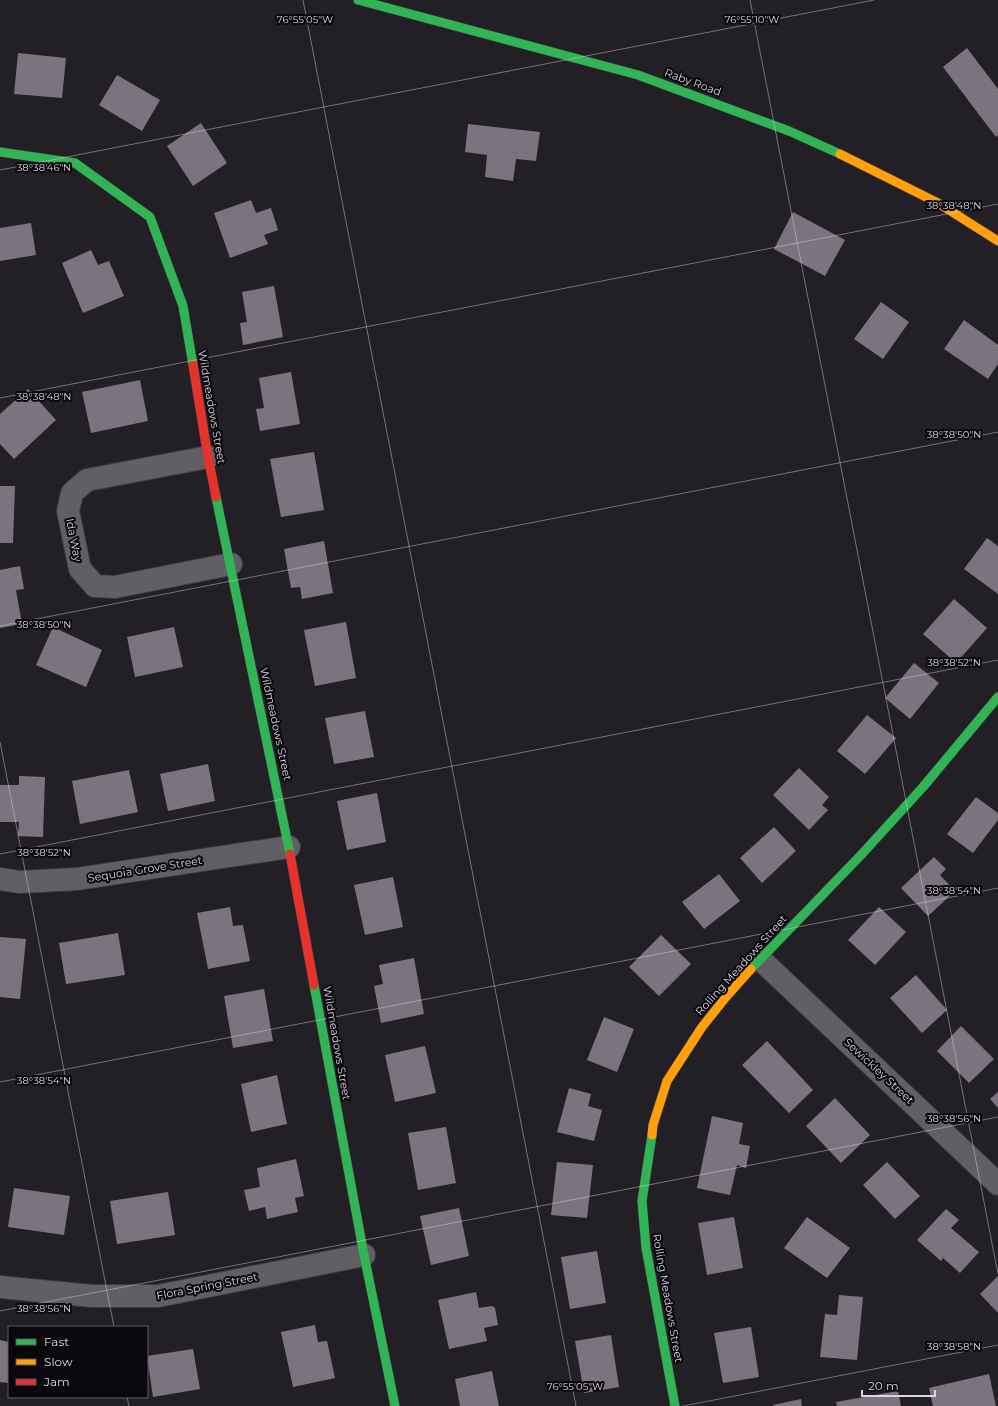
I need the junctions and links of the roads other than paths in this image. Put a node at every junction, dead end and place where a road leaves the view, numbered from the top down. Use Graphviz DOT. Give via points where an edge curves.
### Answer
graph roads {
  1 [pos="358,0"];
  2 [pos="0,152"];
  3 [pos="998,241"];
  4 [pos="208,457"];
  5 [pos="230,564"];
  6 [pos="998,697"];
  7 [pos="289,847"];
  8 [pos="0,879"];
  9 [pos="760,959"];
  10 [pos="998,1184"];
  11 [pos="364,1255"];
  12 [pos="0,1287"];
  13 [pos="395,1406"];
  14 [pos="675,1406"];
  1 -- 3 [label="street, Raby Road" via="638,75 781,128 862,164 938,203"];
  2 -- 4 [label="street, Wildmeadows Street" via="75,163 150,217 183,306"];
  4 -- 5 [label="street, Wildmeadows Street"];
  4 -- 5 [label="street, Ida Way" via="87,480 72,493 68,511 80,570 96,586 115,587"];
  5 -- 7 [label="street, Wildmeadows Street"];
  6 -- 9 [label="street, Rolling Meadows Street" via="923,787"];
  7 -- 8 [label="street, Sequoia Grove Street" via="77,879 20,882"];
  7 -- 11 [label="street, Wildmeadows Street"];
  9 -- 10 [label="street, Sewickley Street"];
  9 -- 14 [label="street, Rolling Meadows Street" via="706,1021 682,1056 667,1081 653,1125 642,1201 646,1248"];
  11 -- 12 [label="street, Flora Spring Street" via="158,1296 92,1296"];
  11 -- 13 [label="street, Wildmeadows Street"];
}
